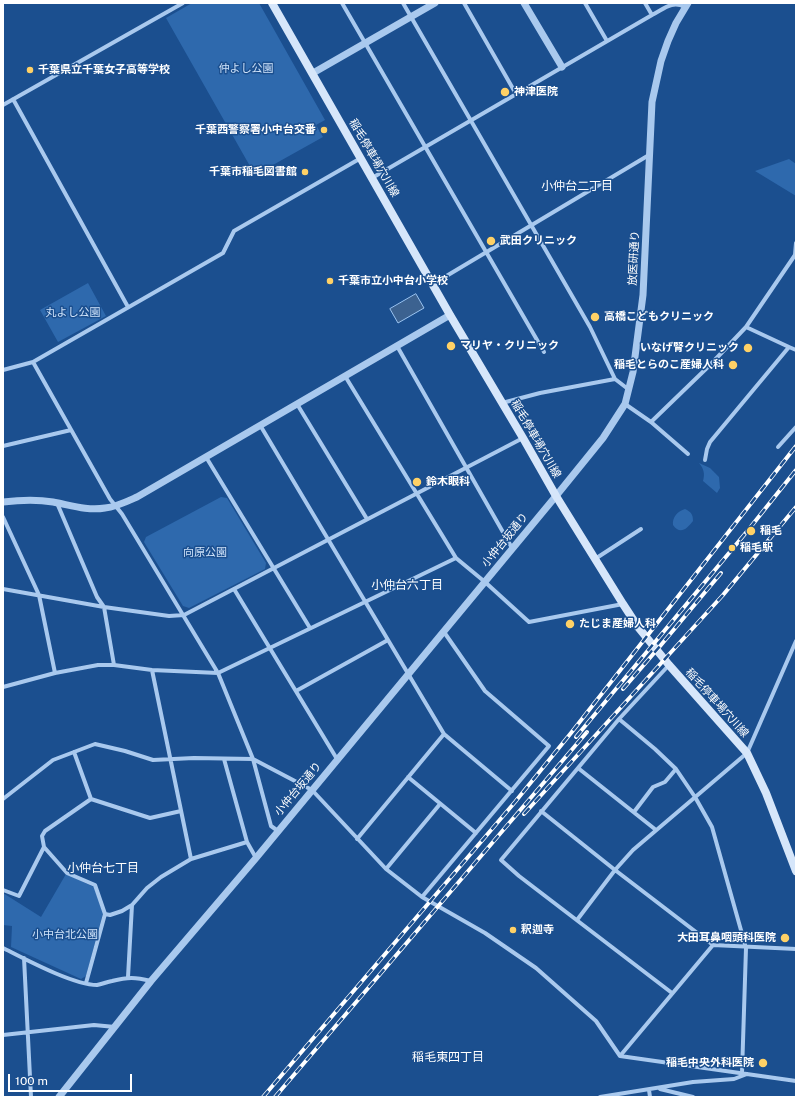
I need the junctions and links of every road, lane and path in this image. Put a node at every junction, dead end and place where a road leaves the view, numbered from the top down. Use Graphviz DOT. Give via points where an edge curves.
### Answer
graph roads {
  1 [pos="183,3"];
  2 [pos="272,3"];
  3 [pos="342,3"];
  4 [pos="403,3"];
  5 [pos="435,3"];
  6 [pos="464,3"];
  7 [pos="524,3"];
  8 [pos="585,3"];
  9 [pos="645,3"];
  10 [pos="687,5"];
  11 [pos="652,15"];
  12 [pos="411,17"];
  13 [pos="607,41"];
  14 [pos="365,43"];
  15 [pos="562,67"];
  16 [pos="313,74"];
  17 [pos="516,94"];
  18 [pos="13,99"];
  19 [pos="3,104"];
  20 [pos="471,120"];
  21 [pos="426,147"];
  22 [pos="650,155"];
  23 [pos="361,158"];
  24 [pos="372,178"];
  25 [pos="532,226"];
  26 [pos="796,243"];
  27 [pos="487,253"];
  28 [pos="795,255"];
  29 [pos="433,284"];
  30 [pos="128,307"];
  31 [pos="450,315"];
  32 [pos="746,326"];
  33 [pos="396,346"];
  34 [pos="789,347"];
  35 [pos="796,350"];
  36 [pos="544,352"];
  37 [pos="33,362"];
  38 [pos="3,370"];
  39 [pos="345,376"];
  40 [pos="615,379"];
  41 [pos="628,389"];
  42 [pos="502,403"];
  43 [pos="296,404"];
  44 [pos="624,404"];
  45 [pos="651,422"];
  46 [pos="260,425"];
  47 [pos="796,427"];
  48 [pos="71,430"];
  49 [pos="523,438"];
  50 [pos="3,446"];
  51 [pos="778,447"];
  52 [pos="688,454"];
  53 [pos="206,457"];
  54 [pos="705,460"];
  55 [pos="465,468"];
  56 [pos="416,494"];
  57 [pos="556,496"];
  58 [pos="3,502"];
  59 [pos="57,503"];
  60 [pos="115,506"];
  61 [pos="3,517"];
  62 [pos="366,520"];
  63 [pos="641,529"];
  64 [pos="328,540"];
  65 [pos="512,548"];
  66 [pos="456,558"];
  67 [pos="595,560"];
  68 [pos="274,568"];
  69 [pos="485,582"];
  70 [pos="3,589"];
  71 [pos="234,589"];
  72 [pos="39,595"];
  73 [pos="365,602"];
  74 [pos="623,604"];
  75 [pos="104,607"];
  76 [pos="184,615"];
  77 [pos="310,628"];
  78 [pos="444,632"];
  79 [pos="388,640"];
  80 [pos="796,641"];
  81 [pos="270,648"];
  82 [pos="114,664"];
  83 [pos="669,665"];
  84 [pos="152,670"];
  85 [pos="55,673"];
  86 [pos="218,673"];
  87 [pos="408,674"];
  88 [pos="3,688"];
  89 [pos="296,691"];
  90 [pos="618,719"];
  91 [pos="444,734"];
  92 [pos="74,752"];
  93 [pos="747,753"];
  94 [pos="224,758"];
  95 [pos="253,759"];
  96 [pos="337,759"];
  97 [pos="170,760"];
  98 [pos="578,768"];
  99 [pos="676,769"];
  100 [pos="408,777"];
  101 [pos="312,790"];
  102 [pos="512,791"];
  103 [pos="695,797"];
  104 [pos="3,799"];
  105 [pos="91,799"];
  106 [pos="440,804"];
  107 [pos="181,812"];
  108 [pos="541,812"];
  109 [pos="634,812"];
  110 [pos="656,830"];
  111 [pos="278,831"];
  112 [pos="476,833"];
  113 [pos="357,839"];
  114 [pos="248,842"];
  115 [pos="44,847"];
  116 [pos="256,858"];
  117 [pos="191,859"];
  118 [pos="386,869"];
  119 [pos="615,870"];
  120 [pos="796,872"];
  121 [pos="3,890"];
  122 [pos="422,897"];
  123 [pos="132,905"];
  124 [pos="105,914"];
  125 [pos="577,920"];
  126 [pos="714,945"];
  127 [pos="3,948"];
  128 [pos="746,948"];
  129 [pos="796,949"];
  130 [pos="24,958"];
  131 [pos="128,977"];
  132 [pos="151,982"];
  133 [pos="86,983"];
  134 [pos="672,993"];
  135 [pos="115,1026"];
  136 [pos="28,1032"];
  137 [pos="3,1035"];
  138 [pos="620,1056"];
  139 [pos="742,1073"];
  140 [pos="747,1074"];
  141 [pos="796,1080"];
  142 [pos="657,1088"];
  143 [pos="649,1090"];
  144 [pos="31,1097"];
  145 [pos="59,1097"];
  146 [pos="600,1097"];
  147 [pos="650,1097"];
  148 [pos="693,1097"];
  1 -- 18 [label="street"];
  2 -- 16 [label="main road, 稲毛停車場穴川線"];
  3 -- 14 [label="street"];
  4 -- 12 [label="street"];
  5 -- 12 [label="street"];
  6 -- 17 [label="street"];
  7 -- 15 [label="street"];
  8 -- 13 [label="street"];
  9 -- 11 [label="street"];
  10 -- 11 [label="street" via="673,4"];
  10 -- 22 [label="street, 放医研通り" via="668,41 658,73 652,102"];
  11 -- 13 [label="street"];
  12 -- 14 [label="street"];
  12 -- 20 [label="street"];
  13 -- 15 [label="street"];
  14 -- 16 [label="street"];
  14 -- 21 [label="street"];
  15 -- 17 [label="street"];
  16 -- 23 [label="main road, 稲毛停車場穴川線"];
  17 -- 20 [label="street"];
  18 -- 19 [label="street"];
  18 -- 30 [label="street"];
  20 -- 21 [label="street"];
  20 -- 25 [label="street"];
  21 -- 24 [label="street"];
  21 -- 27 [label="street"];
  22 -- 25 [label="street"];
  22 -- 41 [label="street, 放医研通り" via="643,295 633,372"];
  23 -- 24 [label="main road, 稲毛停車場穴川線"];
  23 -- 30 [label="street" via="234,231 223,253"];
  24 -- 29 [label="main road, 稲毛停車場穴川線"];
  25 -- 27 [label="street"];
  25 -- 40 [label="street" via="590,327"];
  26 -- 28 [label="street"];
  27 -- 29 [label="street"];
  27 -- 36 [label="street"];
  28 -- 32 [label="street"];
  29 -- 31 [label="main road, 稲毛停車場穴川線"];
  30 -- 37 [label="street"];
  31 -- 33 [label="street"];
  31 -- 42 [label="main road, 稲毛停車場穴川線"];
  32 -- 34 [label="street"];
  32 -- 45 [label="street"];
  33 -- 39 [label="street"];
  33 -- 55 [label="street"];
  34 -- 35 [label="street"];
  34 -- 54 [label="street" via="710,442"];
  37 -- 38 [label="street"];
  37 -- 48 [label="street"];
  39 -- 43 [label="street"];
  39 -- 56 [label="street"];
  40 -- 41 [label="street"];
  40 -- 42 [label="street"];
  41 -- 44 [label="street, 放医研通り"];
  42 -- 49 [label="main road, 稲毛停車場穴川線"];
  43 -- 46 [label="street"];
  43 -- 62 [label="street"];
  44 -- 45 [label="street"];
  44 -- 57 [label="street, 放医研通り" via="603,438"];
  45 -- 52 [label="street"];
  46 -- 53 [label="street"];
  46 -- 64 [label="street"];
  47 -- 51 [label="street"];
  48 -- 50 [label="street"];
  48 -- 60 [label="street"];
  49 -- 55 [label="street"];
  49 -- 57 [label="main road, 稲毛停車場穴川線"];
  53 -- 60 [label="street" via="137,497"];
  53 -- 68 [label="street"];
  55 -- 56 [label="street"];
  55 -- 65 [label="street"];
  56 -- 62 [label="street"];
  56 -- 66 [label="street"];
  57 -- 65 [label="street, 小仲台坂通り"];
  57 -- 67 [label="main road, 稲毛停車場穴川線"];
  58 -- 59 [label="street" via="26,500"];
  59 -- 60 [label="street" via="86,508"];
  59 -- 75 [label="street" via="97,597"];
  60 -- 76 [label="street"];
  61 -- 72 [label="street"];
  62 -- 64 [label="street"];
  63 -- 67 [label="street"];
  64 -- 68 [label="street"];
  64 -- 73 [label="street"];
  65 -- 69 [label="street, 小仲台坂通り"];
  66 -- 69 [label="street"];
  66 -- 73 [label="street"];
  67 -- 74 [label="main road, 稲毛停車場穴川線"];
  68 -- 71 [label="street"];
  68 -- 77 [label="street"];
  69 -- 74 [label="street" via="529,622"];
  69 -- 78 [label="street, 小仲台坂通り"];
  70 -- 72 [label="street"];
  71 -- 76 [label="street"];
  71 -- 81 [label="street"];
  72 -- 75 [label="street"];
  72 -- 85 [label="street"];
  73 -- 77 [label="street"];
  73 -- 79 [label="street"];
  74 -- 83 [label="main road, 稲毛停車場穴川線"];
  75 -- 76 [label="street" via="170,616"];
  75 -- 82 [label="street"];
  76 -- 86 [label="street"];
  77 -- 81 [label="street"];
  78 -- 87 [label="street, 小仲台坂通り"];
  78 -- 102 [label="street" via="485,691 550,746"];
  79 -- 87 [label="street"];
  79 -- 89 [label="street"];
  80 -- 93 [label="street"];
  81 -- 86 [label="street"];
  81 -- 89 [label="street"];
  82 -- 84 [label="street"];
  82 -- 85 [label="street"];
  83 -- 90 [label="street"];
  83 -- 93 [label="main road, 稲毛停車場穴川線"];
  84 -- 86 [label="street"];
  84 -- 97 [label="street"];
  85 -- 88 [label="street"];
  86 -- 95 [label="street"];
  87 -- 91 [label="street"];
  87 -- 96 [label="street, 小仲台坂通り"];
  89 -- 96 [label="street"];
  90 -- 98 [label="street"];
  90 -- 99 [label="street"];
  91 -- 100 [label="street"];
  91 -- 102 [label="street"];
  92 -- 97 [label="street" via="95,744 153,760"];
  92 -- 104 [label="street" via="53,760"];
  92 -- 105 [label="street"];
  93 -- 103 [label="street"];
  93 -- 120 [label="main road, 稲毛停車場穴川線" via="769,799"];
  94 -- 95 [label="street"];
  94 -- 97 [label="street"];
  94 -- 114 [label="street"];
  95 -- 101 [label="street"];
  95 -- 111 [label="street" via="271,826"];
  96 -- 101 [label="street, 小仲台坂通り"];
  97 -- 107 [label="street"];
  98 -- 108 [label="street"];
  98 -- 109 [label="street"];
  99 -- 103 [label="street"];
  99 -- 109 [label="street" via="665,782 653,787"];
  100 -- 106 [label="street"];
  100 -- 113 [label="street"];
  101 -- 111 [label="street, 小仲台坂通り"];
  101 -- 113 [label="street"];
  102 -- 112 [label="street"];
  103 -- 110 [label="street"];
  103 -- 128 [label="street" via="712,827"];
  105 -- 107 [label="street" via="150,818"];
  105 -- 115 [label="street" via="45,831 42,836"];
  106 -- 112 [label="street"];
  106 -- 118 [label="street"];
  107 -- 117 [label="street"];
  108 -- 119 [label="street"];
  108 -- 125 [label="street" via="501,860"];
  109 -- 110 [label="street"];
  110 -- 119 [label="street"];
  111 -- 116 [label="street, 小仲台坂通り"];
  112 -- 122 [label="street"];
  113 -- 118 [label="street"];
  114 -- 116 [label="street"];
  114 -- 117 [label="street"];
  115 -- 121 [label="street" via="19,896"];
  115 -- 124 [label="street" via="67,873 95,885"];
  116 -- 132 [label="street, 小仲台坂通り"];
  117 -- 123 [label="street" via="161,877"];
  118 -- 122 [label="street"];
  119 -- 125 [label="street"];
  119 -- 126 [label="street"];
  122 -- 138 [label="street" via="485,933 536,968 596,1021"];
  123 -- 124 [label="street" via="122,911"];
  123 -- 131 [label="street"];
  124 -- 133 [label="street"];
  125 -- 134 [label="street"];
  126 -- 128 [label="street"];
  126 -- 134 [label="street"];
  127 -- 130 [label="street"];
  128 -- 129 [label="street"];
  128 -- 139 [label="street"];
  130 -- 133 [label="street"];
  130 -- 136 [label="street"];
  131 -- 132 [label="street"];
  131 -- 133 [label="street" via="97,985"];
  132 -- 135 [label="street, 小仲台坂通り"];
  134 -- 138 [label="street"];
  135 -- 136 [label="street" via="94,1025"];
  135 -- 145 [label="street, 小仲台坂通り"];
  136 -- 137 [label="street"];
  136 -- 144 [label="street"];
  138 -- 139 [label="street"];
  139 -- 140 [label="street"];
  140 -- 141 [label="street"];
  140 -- 142 [label="street" via="734,1079"];
  142 -- 143 [label="street"];
  142 -- 148 [label="street"];
  143 -- 146 [label="street"];
  143 -- 147 [label="street"];
}
